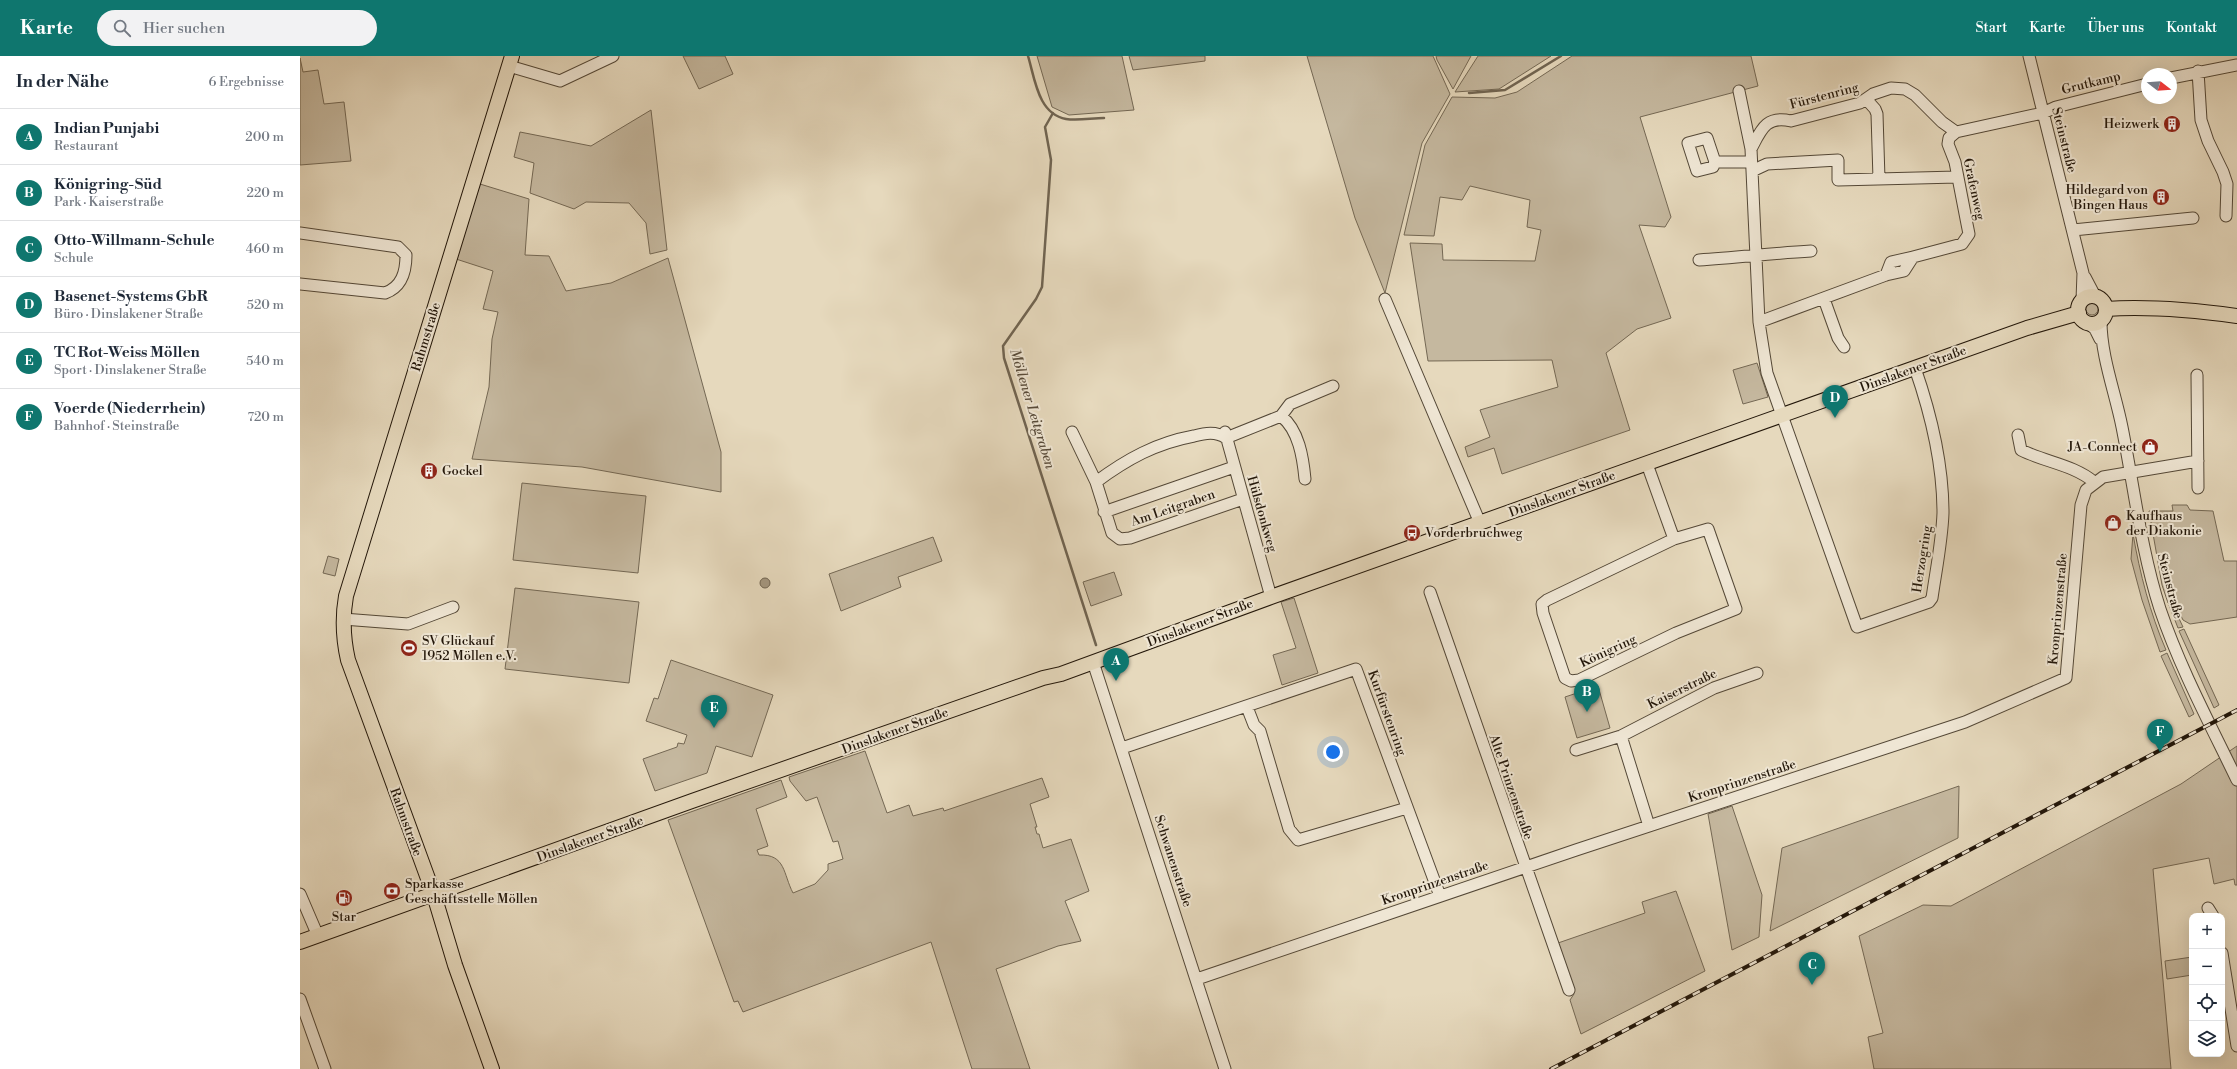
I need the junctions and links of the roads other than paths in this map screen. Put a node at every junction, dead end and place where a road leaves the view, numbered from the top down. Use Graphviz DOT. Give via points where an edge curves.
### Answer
graph roads {
  1 [pos="613,56"];
  2 [pos="2030,56"];
  3 [pos="511,61"];
  4 [pos="2237,65"];
  5 [pos="2198,71"];
  6 [pos="2177,76"];
  7 [pos="2141,86"];
  8 [pos="1739,91"];
  9 [pos="1866,99"];
  10 [pos="2043,113"];
  11 [pos="1956,132"];
  12 [pos="1751,149"];
  13 [pos="1715,162"];
  14 [pos="1752,167"];
  15 [pos="1957,177"];
  16 [pos="1879,178"];
  17 [pos="2226,216"];
  18 [pos="2193,218"];
  19 [pos="2073,230"];
  20 [pos="300,233"];
  21 [pos="1811,251"];
  22 [pos="1756,256"];
  23 [pos="1699,260"];
  24 [pos="300,284"];
  25 [pos="1385,299"];
  26 [pos="1824,299"];
  27 [pos="2086,308"];
  28 [pos="2104,315"];
  29 [pos="2237,316"];
  30 [pos="1759,322"];
  31 [pos="2101,340"];
  32 [pos="1844,347"];
  33 [pos="1915,368"];
  34 [pos="2197,375"];
  35 [pos="1332,386"];
  36 [pos="1782,415"];
  37 [pos="1281,416"];
  38 [pos="1072,432"];
  39 [pos="1226,434"];
  40 [pos="2018,435"];
  41 [pos="2198,461"];
  42 [pos="1647,464"];
  43 [pos="1234,467"];
  44 [pos="2131,471"];
  45 [pos="1305,479"];
  46 [pos="1096,482"];
  47 [pos="2094,482"];
  48 [pos="2198,488"];
  49 [pos="1243,499"];
  50 [pos="1104,512"];
  51 [pos="1480,523"];
  52 [pos="1674,539"];
  53 [pos="1430,592"];
  54 [pos="1271,597"];
  55 [pos="453,607"];
  56 [pos="343,620"];
  57 [pos="1093,662"];
  58 [pos="1757,673"];
  59 [pos="1247,707"];
  60 [pos="1621,736"];
  61 [pos="1122,748"];
  62 [pos="1576,750"];
  63 [pos="2237,780"];
  64 [pos="1407,808"];
  65 [pos="1649,826"];
  66 [pos="1524,868"];
  67 [pos="300,894"];
  68 [pos="434,895"];
  69 [pos="1440,896"];
  70 [pos="318,936"];
  71 [pos="300,942"];
  72 [pos="2225,972"];
  73 [pos="1197,979"];
  74 [pos="1569,990"];
  75 [pos="300,999"];
  76 [pos="2237,1046"];
  77 [pos="326,1069"];
  78 [pos="492,1069"];
  79 [pos="1225,1069"];
  1 -- 3 [label="street" via="560,81"];
  2 -- 10 [label="street, Steinstraße"];
  3 -- 56 [label="main road, Rahmstraße" via="346,596"];
  4 -- 5 [label="street"];
  5 -- 6 [label="street"];
  5 -- 17 [label="street" via="2201,120 2227,184"];
  7 -- 10 [label="street, Grutkamp" via="2056,107"];
  8 -- 12 [label="street, Fürstenring"];
  9 -- 11 [label="street, Fürstenring" via="1891,88 1905,89 1915,94 1942,122"];
  9 -- 12 [label="street, Fürstenring" via="1860,103 1791,121 1780,118 1764,125"];
  9 -- 16 [label="street" via="1877,114"];
  10 -- 11 [label="street"];
  10 -- 19 [label="street, Steinstraße"];
  11 -- 15 [label="street, Grafenweg" via="1949,138 1948,144"];
  12 -- 14 [label="street, Fürstenring"];
  13 -- 14 [label="street"];
  14 -- 16 [label="street" via="1838,160 1838,180"];
  14 -- 22 [label="street, Fürstenring"];
  15 -- 16 [label="street"];
  15 -- 26 [label="street, Grafenweg" via="1964,202 1968,234 1962,244 1913,257 1904,272 1886,275"];
  18 -- 19 [label="street"];
  19 -- 27 [label="street, Steinstraße" via="2083,273"];
  20 -- 24 [label="street" via="398,247 406,255 402,280 394,290 385,293"];
  21 -- 22 [label="street"];
  22 -- 23 [label="street"];
  22 -- 30 [label="street, Fürstenring"];
  25 -- 51 [label="street"];
  26 -- 30 [label="street, Grafenweg"];
  26 -- 32 [label="street" via="1838,338"];
  27 -- 28 [label="main road, Dinslakener Straße" via="2092,324"];
  27 -- 28 [label="main road" via="2103,300"];
  27 -- 31 [label="street, Steinstraße"];
  27 -- 33 [label="main road, Dinslakener Straße"];
  28 -- 29 [label="main road" via="2138,307 2173,308"];
  28 -- 31 [label="street, Steinstraße"];
  30 -- 36 [label="street, Fürstenring" via="1767,373"];
  31 -- 44 [label="street, Steinstraße" via="2116,396"];
  33 -- 36 [label="main road, Dinslakener Straße"];
  33 -- 36 [label="street, Herzogring" via="1934,435 1941,479 1943,513 1932,598 1929,602 1857,627"];
  34 -- 41 [label="street"];
  35 -- 37 [label="street" via="1290,404"];
  36 -- 42 [label="main road, Dinslakener Straße"];
  37 -- 39 [label="street"];
  37 -- 45 [label="street" via="1290,423 1303,459"];
  38 -- 46 [label="street, Am Leitgraben"];
  39 -- 43 [label="street, Hülsdonkweg"];
  39 -- 46 [label="street" via="1174,440 1144,451"];
  40 -- 47 [label="street" via="2021,450 2083,473"];
  41 -- 44 [label="street"];
  41 -- 48 [label="street"];
  42 -- 51 [label="main road, Dinslakener Straße"];
  42 -- 52 [label="street"];
  43 -- 49 [label="street, Hülsdonkweg"];
  43 -- 50 [label="street, Am Leitgraben"];
  44 -- 47 [label="street" via="2103,477"];
  44 -- 63 [label="street, Steinstraße" via="2148,561 2160,607 2175,648"];
  46 -- 50 [label="street, Am Leitgraben"];
  47 -- 65 [label="street, Kronprinzenstraße" via="2086,490 2081,505 2066,678 1965,722"];
  49 -- 50 [label="street, Am Leitgraben" via="1130,538 1120,539 1112,533"];
  49 -- 54 [label="street, Hülsdonkweg"];
  51 -- 54 [label="main road, Dinslakener Straße"];
  52 -- 52 [label="street, Königring" via="1708,529 1736,609 1676,633 1579,680 1570,681 1565,678 1542,604"];
  53 -- 66 [label="street, Alte Prinzenstraße"];
  54 -- 57 [label="main road, Dinslakener Straße"];
  55 -- 56 [label="street" via="408,624"];
  56 -- 68 [label="main road, Rahmstraße" via="343,637 348,660"];
  57 -- 61 [label="street, Schwanenstraße"];
  57 -- 68 [label="main road, Dinslakener Straße" via="692,801"];
  58 -- 60 [label="street, Kaiserstraße" via="1714,688"];
  59 -- 61 [label="street, Kurfürstenring"];
  59 -- 64 [label="street" via="1254,725 1260,732 1289,830 1298,840"];
  59 -- 64 [label="street, Kurfürstenring" via="1356,669"];
  60 -- 62 [label="street, Kaiserstraße"];
  60 -- 65 [label="street"];
  61 -- 73 [label="street, Schwanenstraße"];
  64 -- 69 [label="street, Kurfürstenring"];
  65 -- 66 [label="street, Kronprinzenstraße"];
  66 -- 69 [label="street, Kronprinzenstraße"];
  66 -- 74 [label="street, Alte Prinzenstraße"];
  67 -- 70 [label="street"];
  68 -- 70 [label="main road, Dinslakener Straße"];
  68 -- 78 [label="main road, Rahmstraße" via="455,965"];
  69 -- 73 [label="street, Kronprinzenstraße"];
  70 -- 71 [label="main road, Dinslakener Straße"];
  72 -- 76 [label="street"];
  73 -- 79 [label="street, Schwanenstraße"];
  75 -- 77 [label="street"];
}
